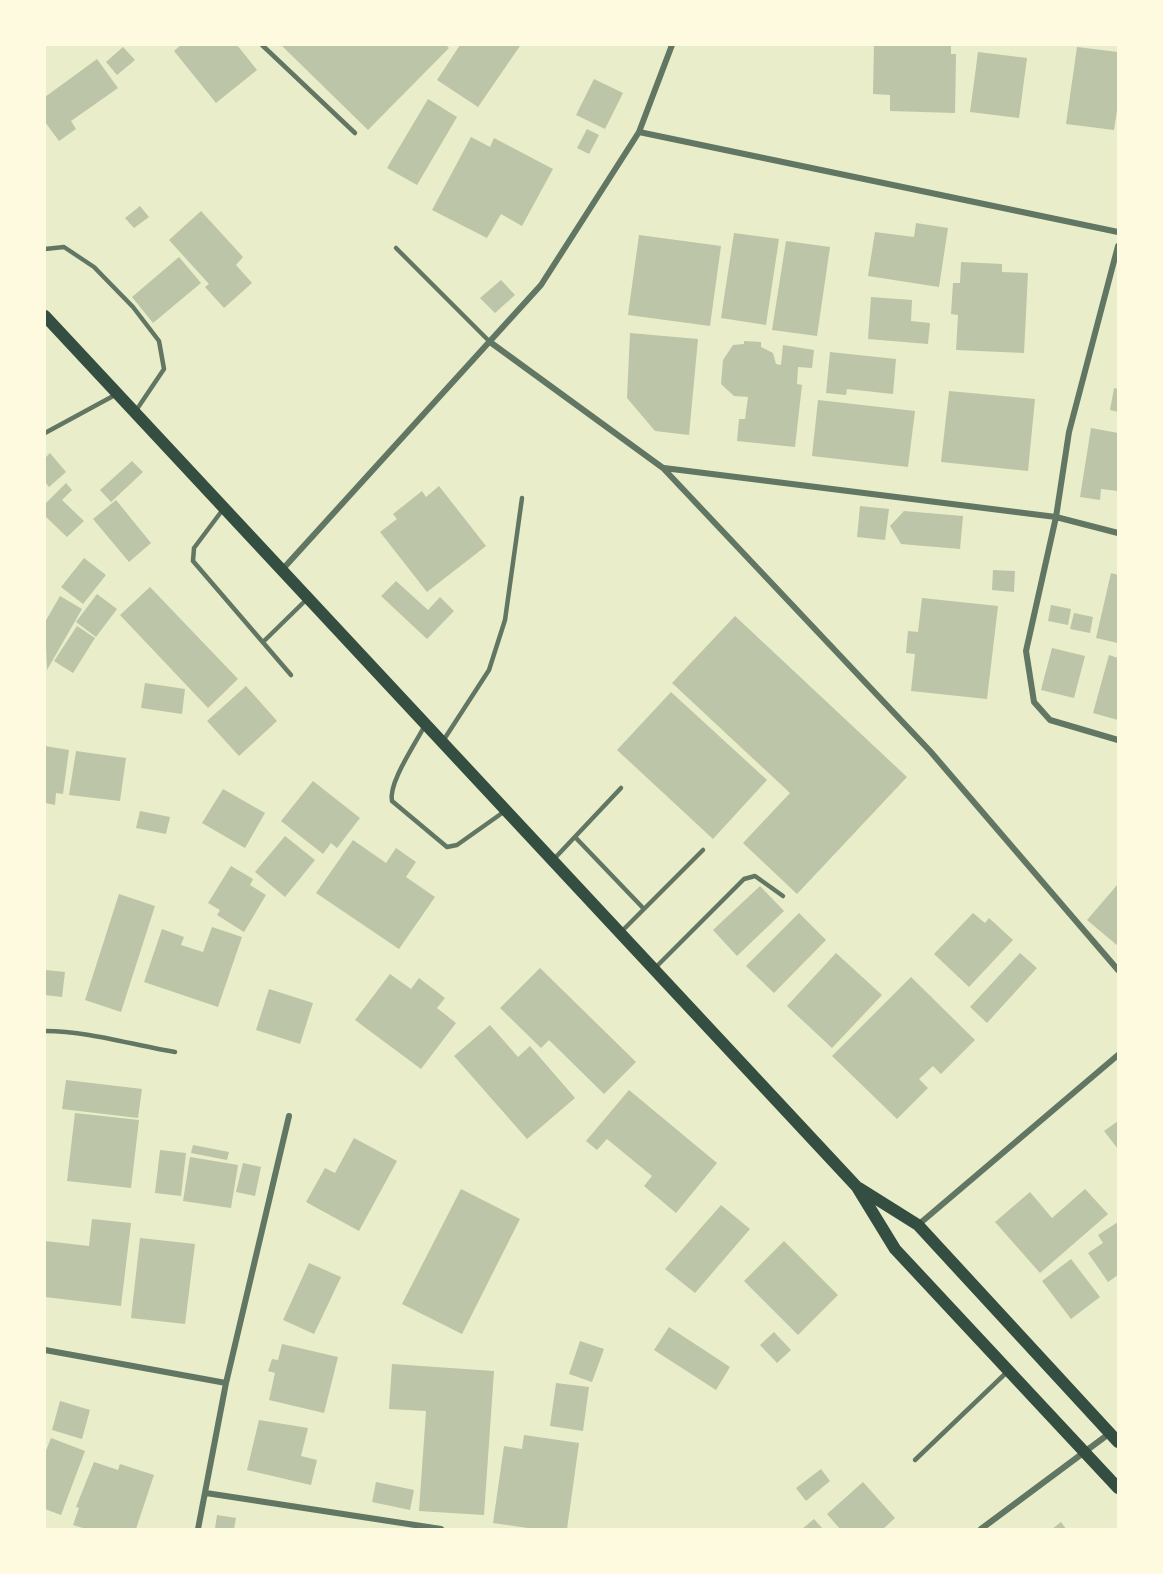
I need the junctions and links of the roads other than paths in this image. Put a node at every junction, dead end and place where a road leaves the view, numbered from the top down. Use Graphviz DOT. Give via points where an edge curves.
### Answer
graph roads {
  1 [pos="262,45"];
  2 [pos="672,45"];
  3 [pos="639,132"];
  4 [pos="354,133"];
  5 [pos="1118,232"];
  6 [pos="1118,246"];
  7 [pos="396,248"];
  8 [pos="45,249"];
  9 [pos="45,316"];
  10 [pos="490,342"];
  11 [pos="118,393"];
  12 [pos="135,412"];
  13 [pos="45,433"];
  14 [pos="663,468"];
  15 [pos="522,498"];
  16 [pos="224,508"];
  17 [pos="1056,517"];
  18 [pos="1118,533"];
  19 [pos="281,571"];
  20 [pos="307,599"];
  21 [pos="263,642"];
  22 [pos="291,675"];
  23 [pos="425,725"];
  24 [pos="1118,740"];
  25 [pos="442,743"];
  26 [pos="621,788"];
  27 [pos="506,811"];
  28 [pos="575,837"];
  29 [pos="703,850"];
  30 [pos="552,861"];
  31 [pos="783,896"];
  32 [pos="644,909"];
  33 [pos="620,933"];
  34 [pos="653,970"];
  35 [pos="1118,970"];
  36 [pos="45,1031"];
  37 [pos="175,1052"];
  38 [pos="1118,1055"];
  39 [pos="289,1116"];
  40 [pos="857,1187"];
  41 [pos="918,1225"];
  42 [pos="45,1350"];
  43 [pos="1009,1370"];
  44 [pos="226,1383"];
  45 [pos="1114,1438"];
  46 [pos="1085,1452"];
  47 [pos="915,1460"];
  48 [pos="1118,1488"];
  49 [pos="206,1493"];
  50 [pos="198,1529"];
  51 [pos="441,1529"];
  52 [pos="981,1529"];
  1 -- 4 [label="lane"];
  2 -- 3 [label="street"];
  3 -- 5 [label="street"];
  3 -- 10 [label="street" via="541,285"];
  6 -- 17 [label="street" via="1069,432"];
  7 -- 10 [label="lane"];
  8 -- 12 [label="lane" via="64,247 94,267 159,341 164,369"];
  9 -- 11 [label="main road"];
  10 -- 14 [label="street"];
  10 -- 19 [label="street"];
  11 -- 12 [label="main road"];
  11 -- 13 [label="lane"];
  12 -- 16 [label="main road"];
  14 -- 17 [label="street"];
  14 -- 35 [label="street" via="930,751"];
  15 -- 25 [label="lane" via="505,620 489,670"];
  16 -- 19 [label="main road"];
  16 -- 21 [label="lane" via="194,548 194,561"];
  17 -- 18 [label="street"];
  17 -- 24 [label="street" via="1026,651 1035,702 1050,720"];
  19 -- 20 [label="main road"];
  20 -- 21 [label="lane"];
  20 -- 23 [label="main road"];
  21 -- 22 [label="lane"];
  23 -- 25 [label="main road"];
  23 -- 27 [label="lane" via="391,795 398,807 447,847 457,845"];
  25 -- 27 [label="main road"];
  26 -- 28 [label="lane"];
  27 -- 30 [label="main road"];
  28 -- 30 [label="lane"];
  28 -- 32 [label="lane"];
  29 -- 32 [label="lane"];
  30 -- 33 [label="main road"];
  31 -- 34 [label="lane" via="755,876 744,879"];
  32 -- 33 [label="lane"];
  33 -- 34 [label="main road"];
  34 -- 40 [label="main road"];
  36 -- 37 [label="lane" via="75,1031"];
  38 -- 41 [label="street"];
  39 -- 44 [label="street"];
  40 -- 41 [label="main road"];
  40 -- 43 [label="main road" via="895,1249"];
  41 -- 45 [label="main road"];
  42 -- 44 [label="street"];
  43 -- 46 [label="main road"];
  43 -- 47 [label="lane"];
  44 -- 49 [label="street"];
  45 -- 46 [label="street"];
  46 -- 48 [label="main road"];
  46 -- 52 [label="street"];
  49 -- 50 [label="street"];
  49 -- 51 [label="street"];
}
